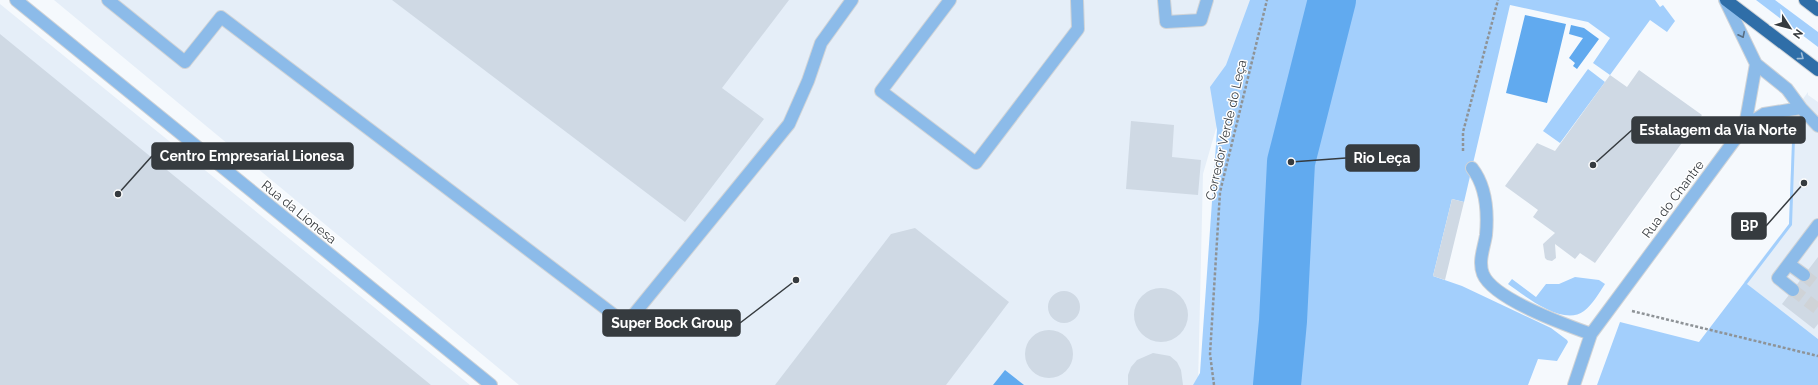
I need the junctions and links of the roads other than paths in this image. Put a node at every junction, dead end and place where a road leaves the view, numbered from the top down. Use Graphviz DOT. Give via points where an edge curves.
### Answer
graph roads {
  1 [pos="16,0"];
  2 [pos="108,0"];
  3 [pos="852,0"];
  4 [pos="950,0"];
  5 [pos="1077,0"];
  6 [pos="1164,0"];
  7 [pos="1207,0"];
  8 [pos="1725,0"];
  9 [pos="1805,0"];
  10 [pos="1818,10"];
  11 [pos="1756,64"];
  12 [pos="1818,70"];
  13 [pos="1801,108"];
  14 [pos="1745,126"];
  15 [pos="1818,126"];
  16 [pos="1472,168"];
  17 [pos="1816,232"];
  18 [pos="1789,264"];
  19 [pos="1804,275"];
  20 [pos="1793,290"];
  21 [pos="1591,334"];
  22 [pos="491,385"];
  23 [pos="1574,385"];
  1 -- 22 [label="street, Rua da Lionesa"];
  2 -- 3 [label="street" via="185,62 221,17 626,324 789,124 808,82 821,43"];
  4 -- 5 [label="street" via="881,91 976,163 1078,29"];
  6 -- 7 [label="street" via="1166,22 1201,20"];
  8 -- 11 [label="street, one-way"];
  8 -- 12 [label="highway, one-way"];
  9 -- 10 [label="highway"];
  11 -- 13 [label="street" via="1787,89"];
  11 -- 14 [label="street, Rua do Chantre"];
  13 -- 14 [label="street" via="1764,114"];
  13 -- 15 [label="street"];
  14 -- 21 [label="street, Rua do Chantre"];
  16 -- 21 [label="street" via="1482,185 1486,207 1486,235 1480,263 1484,275 1495,288 1529,310"];
  17 -- 18 [label="street"];
  18 -- 19 [label="street"];
  18 -- 20 [label="street" via="1778,278"];
  21 -- 23 [label="street, Rua do Chantre"];
}
